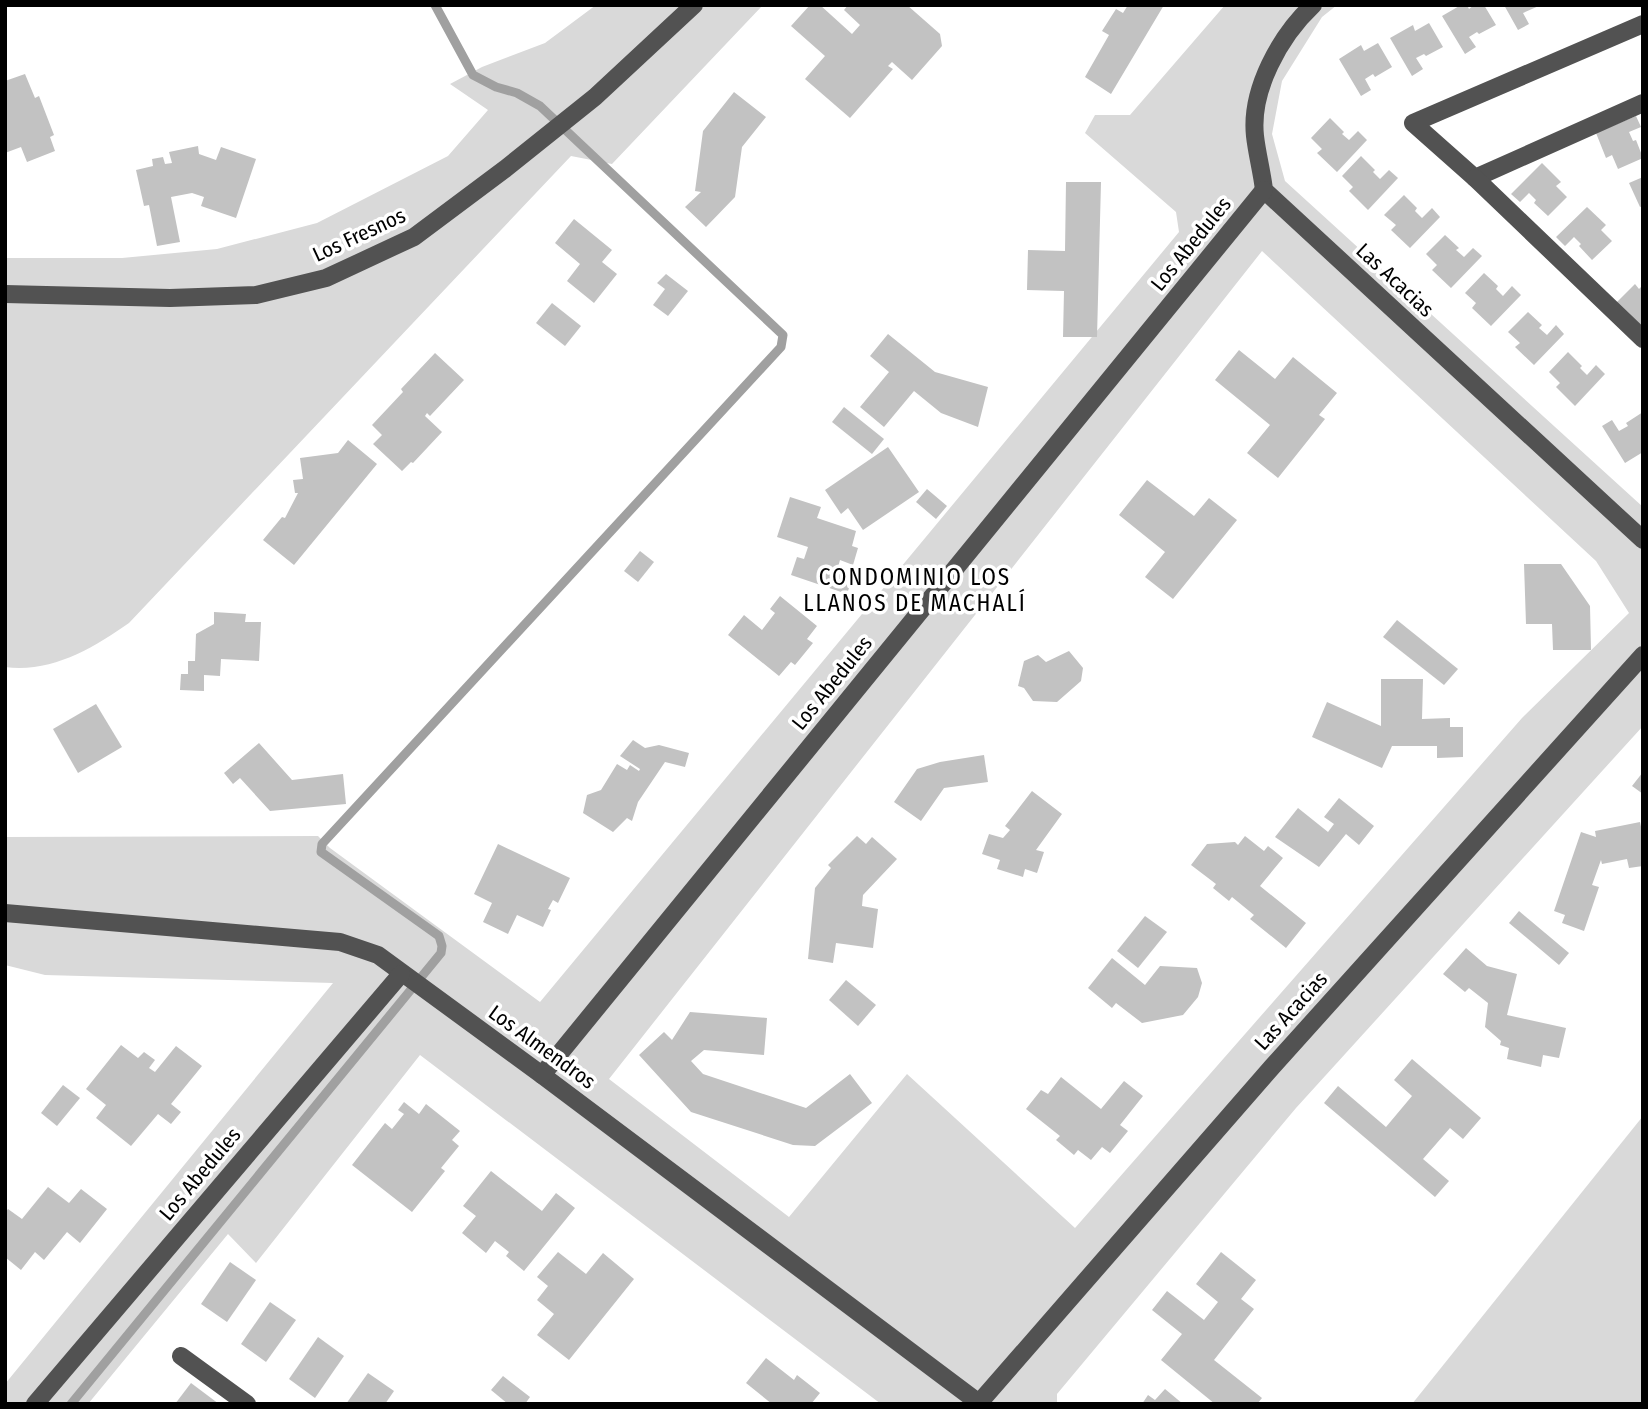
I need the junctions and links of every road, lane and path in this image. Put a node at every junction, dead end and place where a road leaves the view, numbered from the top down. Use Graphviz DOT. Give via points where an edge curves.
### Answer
graph roads {
  1 [pos="694,5"];
  2 [pos="1313,5"];
  3 [pos="1640,31"];
  4 [pos="1643,103"];
  5 [pos="1475,178"];
  6 [pos="1264,190"];
  7 [pos="5,294"];
  8 [pos="1643,339"];
  9 [pos="1643,540"];
  10 [pos="1643,654"];
  11 [pos="5,913"];
  12 [pos="401,974"];
  13 [pos="542,1075"];
  14 [pos="181,1356"];
  15 [pos="979,1403"];
  16 [pos="35,1404"];
  17 [pos="247,1404"];
  1 -- 7 [label="street, Los Fresnos" via="595,97 414,237 326,278 256,295"];
  2 -- 6 [label="street" via="1273,56 1259,92 1255,134"];
  3 -- 5 [label="street" via="1413,123"];
  4 -- 5 [label="street"];
  5 -- 8 [label="street"];
  6 -- 9 [label="street, Las Acacias"];
  6 -- 13 [label="street, Los Abedules"];
  10 -- 15 [label="street, Las Acacias" via="1272,1067"];
  11 -- 12 [label="street, Los Almendros" via="340,942 378,955"];
  12 -- 13 [label="street, Los Almendros"];
  12 -- 16 [label="street, Los Abedules"];
  13 -- 15 [label="street, Los Almendros"];
  14 -- 17 [label="street"];
}
